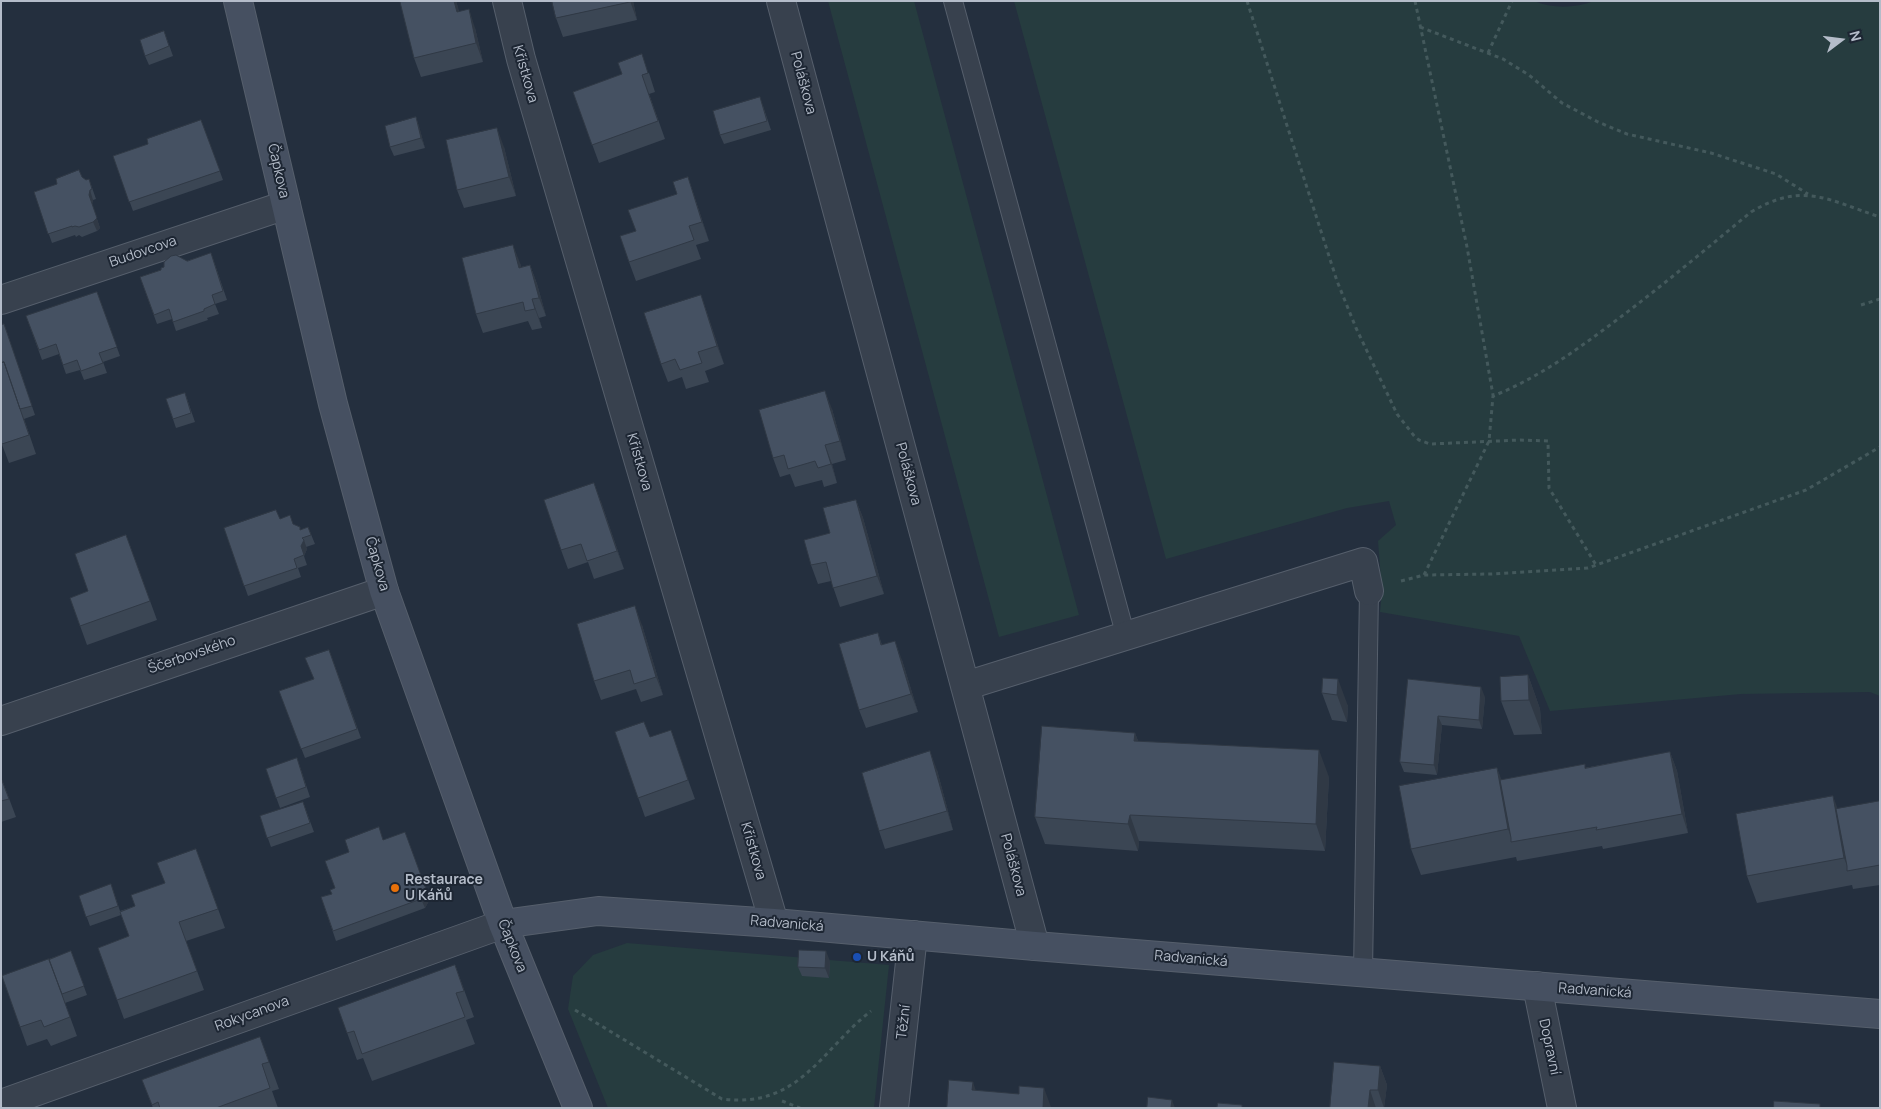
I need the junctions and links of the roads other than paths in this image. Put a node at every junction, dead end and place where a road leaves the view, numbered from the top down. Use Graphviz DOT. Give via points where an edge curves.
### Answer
graph roads {
  1 [pos="238,1"];
  2 [pos="506,1"];
  3 [pos="781,1"];
  4 [pos="953,1"];
  5 [pos="286,205"];
  6 [pos="1,300"];
  7 [pos="384,591"];
  8 [pos="1370,591"];
  9 [pos="1126,636"];
  10 [pos="965,686"];
  11 [pos="1,721"];
  12 [pos="774,923"];
  13 [pos="503,924"];
  14 [pos="913,935"];
  15 [pos="1035,946"];
  16 [pos="1363,972"];
  17 [pos="1537,986"];
  18 [pos="1880,1014"];
  19 [pos="1,1104"];
  20 [pos="578,1108"];
  21 [pos="894,1108"];
  22 [pos="1562,1108"];
  1 -- 5 [label="street, Čapkova"];
  2 -- 12 [label="street, Křístkova"];
  3 -- 10 [label="street, Poláškova"];
  4 -- 9 [label="lane"];
  5 -- 6 [label="street, Budovcova"];
  5 -- 7 [label="street, Čapkova" via="333,404"];
  7 -- 11 [label="street, Ščerbovského"];
  7 -- 13 [label="street, Čapkova"];
  8 -- 9 [label="street" via="1363,562"];
  8 -- 16 [label="lane"];
  9 -- 10 [label="street"];
  10 -- 15 [label="street, Poláškova"];
  12 -- 13 [label="street, Radvanická" via="598,911"];
  12 -- 14 [label="street, Radvanická"];
  13 -- 19 [label="street, Rokycanova"];
  13 -- 20 [label="street, Čapkova"];
  14 -- 15 [label="street, Radvanická"];
  14 -- 21 [label="street, Těžní"];
  15 -- 16 [label="street, Radvanická"];
  16 -- 17 [label="street, Radvanická"];
  17 -- 18 [label="street, Radvanická"];
  17 -- 22 [label="street, Dopravní"];
}
